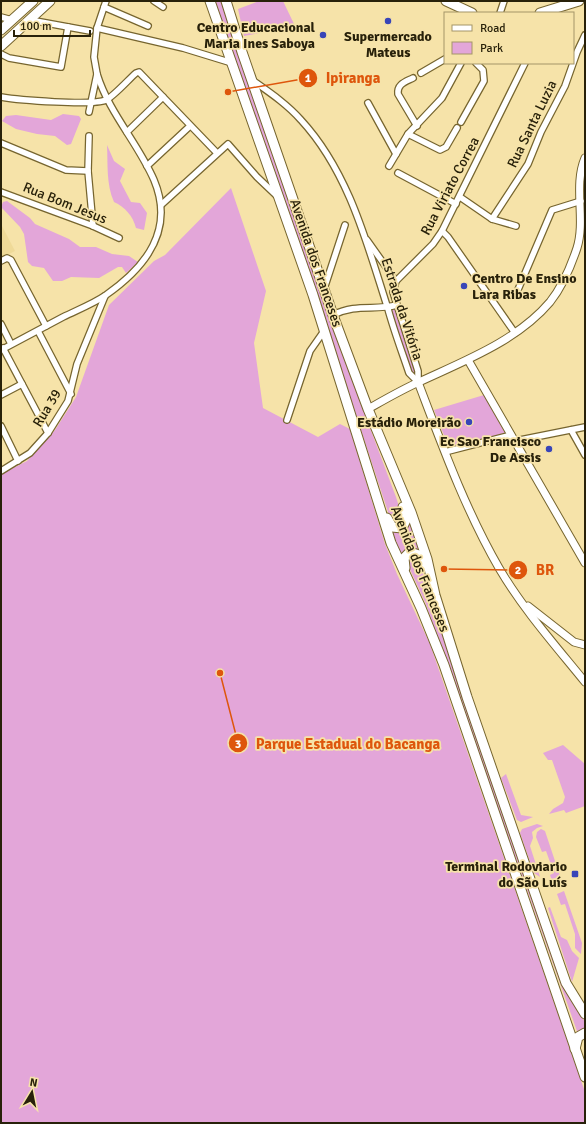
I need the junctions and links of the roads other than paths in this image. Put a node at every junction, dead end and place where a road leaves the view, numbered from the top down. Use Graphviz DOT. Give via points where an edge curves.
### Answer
graph roads {
  1 [pos="50,1"];
  2 [pos="154,1"];
  3 [pos="210,1"];
  4 [pos="226,1"];
  5 [pos="446,1"];
  6 [pos="504,1"];
  7 [pos="579,1"];
  8 [pos="29,2"];
  9 [pos="105,4"];
  10 [pos="552,5"];
  11 [pos="163,7"];
  12 [pos="470,12"];
  13 [pos="500,12"];
  14 [pos="542,12"];
  15 [pos="1,17"];
  16 [pos="12,20"];
  17 [pos="30,20"];
  18 [pos="148,26"];
  19 [pos="68,27"];
  20 [pos="21,28"];
  21 [pos="97,28"];
  22 [pos="1,30"];
  23 [pos="90,31"];
  24 [pos="585,35"];
  25 [pos="1,46"];
  26 [pos="1,54"];
  27 [pos="574,60"];
  28 [pos="444,61"];
  29 [pos="233,63"];
  30 [pos="461,64"];
  31 [pos="477,64"];
  32 [pos="525,64"];
  33 [pos="573,64"];
  34 [pos="421,73"];
  35 [pos="96,74"];
  36 [pos="413,78"];
  37 [pos="251,79"];
  38 [pos="1,97"];
  39 [pos="163,97"];
  40 [pos="106,100"];
  41 [pos="90,102"];
  42 [pos="368,103"];
  43 [pos="89,112"];
  44 [pos="460,122"];
  45 [pos="190,126"];
  46 [pos="416,126"];
  47 [pos="457,128"];
  48 [pos="127,132"];
  49 [pos="408,134"];
  50 [pos="89,136"];
  51 [pos="1,142"];
  52 [pos="217,153"];
  53 [pos="396,154"];
  54 [pos="585,158"];
  55 [pos="146,166"];
  56 [pos="389,166"];
  57 [pos="88,171"];
  58 [pos="398,173"];
  59 [pos="270,174"];
  60 [pos="257,177"];
  61 [pos="1,192"];
  62 [pos="278,197"];
  63 [pos="460,198"];
  64 [pos="581,200"];
  65 [pos="456,204"];
  66 [pos="161,205"];
  67 [pos="492,219"];
  68 [pos="345,225"];
  69 [pos="93,226"];
  70 [pos="516,226"];
  71 [pos="442,231"];
  72 [pos="364,235"];
  73 [pos="119,238"];
  74 [pos="1,261"];
  75 [pos="333,262"];
  76 [pos="318,274"];
  77 [pos="396,281"];
  78 [pos="324,289"];
  79 [pos="517,292"];
  80 [pos="105,296"];
  81 [pos="397,305"];
  82 [pos="387,308"];
  83 [pos="333,315"];
  84 [pos="1,324"];
  85 [pos="46,326"];
  86 [pos="38,330"];
  87 [pos="324,331"];
  88 [pos="515,333"];
  89 [pos="11,344"];
  90 [pos="2,349"];
  91 [pos="468,360"];
  92 [pos="418,382"];
  93 [pos="22,384"];
  94 [pos="1,394"];
  95 [pos="71,394"];
  96 [pos="368,409"];
  97 [pos="287,420"];
  98 [pos="1,426"];
  99 [pos="585,428"];
  100 [pos="570,430"];
  101 [pos="48,433"];
  102 [pos="513,438"];
  103 [pos="445,452"];
  104 [pos="585,455"];
  105 [pos="18,461"];
  106 [pos="389,462"];
  107 [pos="367,464"];
  108 [pos="1,470"];
  109 [pos="584,560"];
  110 [pos="435,595"];
  111 [pos="523,603"];
  112 [pos="421,608"];
  113 [pos="585,645"];
  114 [pos="585,682"];
  115 [pos="585,1014"];
  116 [pos="585,1033"];
  117 [pos="575,1049"];
  118 [pos="585,1077"];
  1 -- 17 [label="main road"];
  2 -- 11 [label="street"];
  3 -- 29 [label="main road, Avenida dos Franceses"];
  4 -- 37 [label="main road, Avenida dos Franceses"];
  5 -- 12 [label="main road"];
  6 -- 13 [label="street"];
  7 -- 10 [label="main road"];
  8 -- 16 [label="main road"];
  9 -- 18 [label="street"];
  9 -- 21 [label="street"];
  10 -- 14 [label="main road"];
  15 -- 16 [label="street"];
  16 -- 20 [label="main road"];
  16 -- 22 [label="main road"];
  17 -- 19 [label="street"];
  17 -- 20 [label="main road"];
  19 -- 23 [label="street"];
  19 -- 26 [label="street" via="60,67 9,58"];
  20 -- 25 [label="main road"];
  21 -- 29 [label="street" via="183,48"];
  21 -- 35 [label="street" via="94,57"];
  24 -- 27 [label="street, Rua Santa Luzia"];
  28 -- 34 [label="street"];
  29 -- 59 [label="main road, Avenida dos Franceses"];
  30 -- 46 [label="street" via="439,102"];
  31 -- 44 [label="street" via="483,70 484,81"];
  32 -- 63 [label="street, Rua Viriato Correa"];
  33 -- 67 [label="street, Rua Santa Luzia" via="565,86 525,169"];
  35 -- 40 [label="street"];
  35 -- 41 [label="street"];
  36 -- 46 [label="street" via="401,85 398,94"];
  37 -- 72 [label="street, Estrada da Vitória" via="288,106 322,146 348,194"];
  37 -- 76 [label="main road, Avenida dos Franceses"];
  38 -- 41 [label="street"];
  39 -- 40 [label="street" via="139,72 136,72"];
  39 -- 45 [label="street"];
  39 -- 48 [label="street"];
  40 -- 41 [label="street"];
  40 -- 48 [label="street"];
  41 -- 43 [label="street"];
  42 -- 53 [label="street"];
  45 -- 52 [label="street"];
  45 -- 55 [label="street"];
  46 -- 49 [label="street"];
  47 -- 49 [label="street" via="446,148 440,150"];
  48 -- 55 [label="street"];
  49 -- 53 [label="street"];
  50 -- 57 [label="street"];
  51 -- 57 [label="street" via="66,170"];
  52 -- 60 [label="street" via="230,144"];
  52 -- 66 [label="street"];
  53 -- 56 [label="street"];
  54 -- 64 [label="street" via="580,178"];
  55 -- 66 [label="street" via="156,186"];
  57 -- 69 [label="street"];
  58 -- 65 [label="street"];
  59 -- 60 [label="street" via="264,180"];
  59 -- 62 [label="main road, Avenida dos Franceses"];
  60 -- 62 [label="street"];
  61 -- 69 [label="street, Rua Bom Jesus"];
  62 -- 87 [label="main road, Avenida dos Franceses"];
  63 -- 65 [label="street, Rua Viriato Correa"];
  63 -- 67 [label="street"];
  64 -- 79 [label="street" via="552,210"];
  64 -- 88 [label="street" via="579,239 568,271 551,301"];
  65 -- 71 [label="street, Rua Viriato Correa"];
  66 -- 80 [label="street" via="161,224 151,250 135,271"];
  67 -- 70 [label="street"];
  68 -- 75 [label="street"];
  69 -- 73 [label="street, Rua Bom Jesus"];
  71 -- 77 [label="street, Rua Viriato Correa"];
  71 -- 88 [label="street"];
  72 -- 77 [label="street"];
  72 -- 82 [label="street, Estrada da Vitória"];
  74 -- 85 [label="street" via="7,258 11,260"];
  75 -- 76 [label="street"];
  75 -- 78 [label="street"];
  76 -- 78 [label="main road, Avenida dos Franceses"];
  77 -- 81 [label="street" via="393,292"];
  78 -- 83 [label="main road, Avenida dos Franceses"];
  80 -- 85 [label="street"];
  80 -- 95 [label="street, Rua 39" via="76,364"];
  81 -- 82 [label="street"];
  81 -- 92 [label="street" via="418,371"];
  82 -- 83 [label="street" via="356,307"];
  82 -- 92 [label="street, Estrada da Vitória" via="409,373"];
  83 -- 96 [label="main road, Avenida dos Franceses"];
  84 -- 89 [label="street"];
  85 -- 86 [label="street"];
  86 -- 89 [label="street"];
  86 -- 95 [label="street"];
  87 -- 97 [label="street" via="310,351"];
  87 -- 107 [label="main road, Avenida dos Franceses"];
  88 -- 91 [label="street"];
  89 -- 90 [label="street"];
  90 -- 93 [label="street"];
  91 -- 92 [label="street"];
  91 -- 102 [label="street"];
  92 -- 96 [label="street"];
  92 -- 103 [label="street, Estrada da Vitória"];
  93 -- 94 [label="street"];
  93 -- 101 [label="street"];
  95 -- 101 [label="street, Rua 39"];
  96 -- 106 [label="main road, Avenida dos Franceses"];
  98 -- 105 [label="street"];
  99 -- 100 [label="street"];
  100 -- 102 [label="street"];
  100 -- 104 [label="street"];
  101 -- 105 [label="street, Rua 39" via="30,453"];
  102 -- 103 [label="street"];
  102 -- 109 [label="street"];
  103 -- 111 [label="street, Estrada da Vitória" via="485,541"];
  105 -- 108 [label="street, Rua 39"];
  106 -- 107 [label="main road" via="406,517 405,525 399,528 389,524"];
  106 -- 110 [label="main road, Avenida dos Franceses" via="413,519"];
  107 -- 112 [label="main road, Avenida dos Franceses" via="391,543"];
  110 -- 112 [label="main road" via="420,557 415,552 408,552 404,564"];
  110 -- 115 [label="main road, Avenida dos Franceses" via="467,697 566,983"];
  111 -- 113 [label="street" via="574,642"];
  111 -- 114 [label="street, Estrada da Vitória" via="550,641"];
  112 -- 117 [label="main road, Avenida dos Franceses" via="444,665"];
  116 -- 117 [label="main road" via="578,1037"];
  117 -- 118 [label="main road, Avenida dos Franceses"];
}
